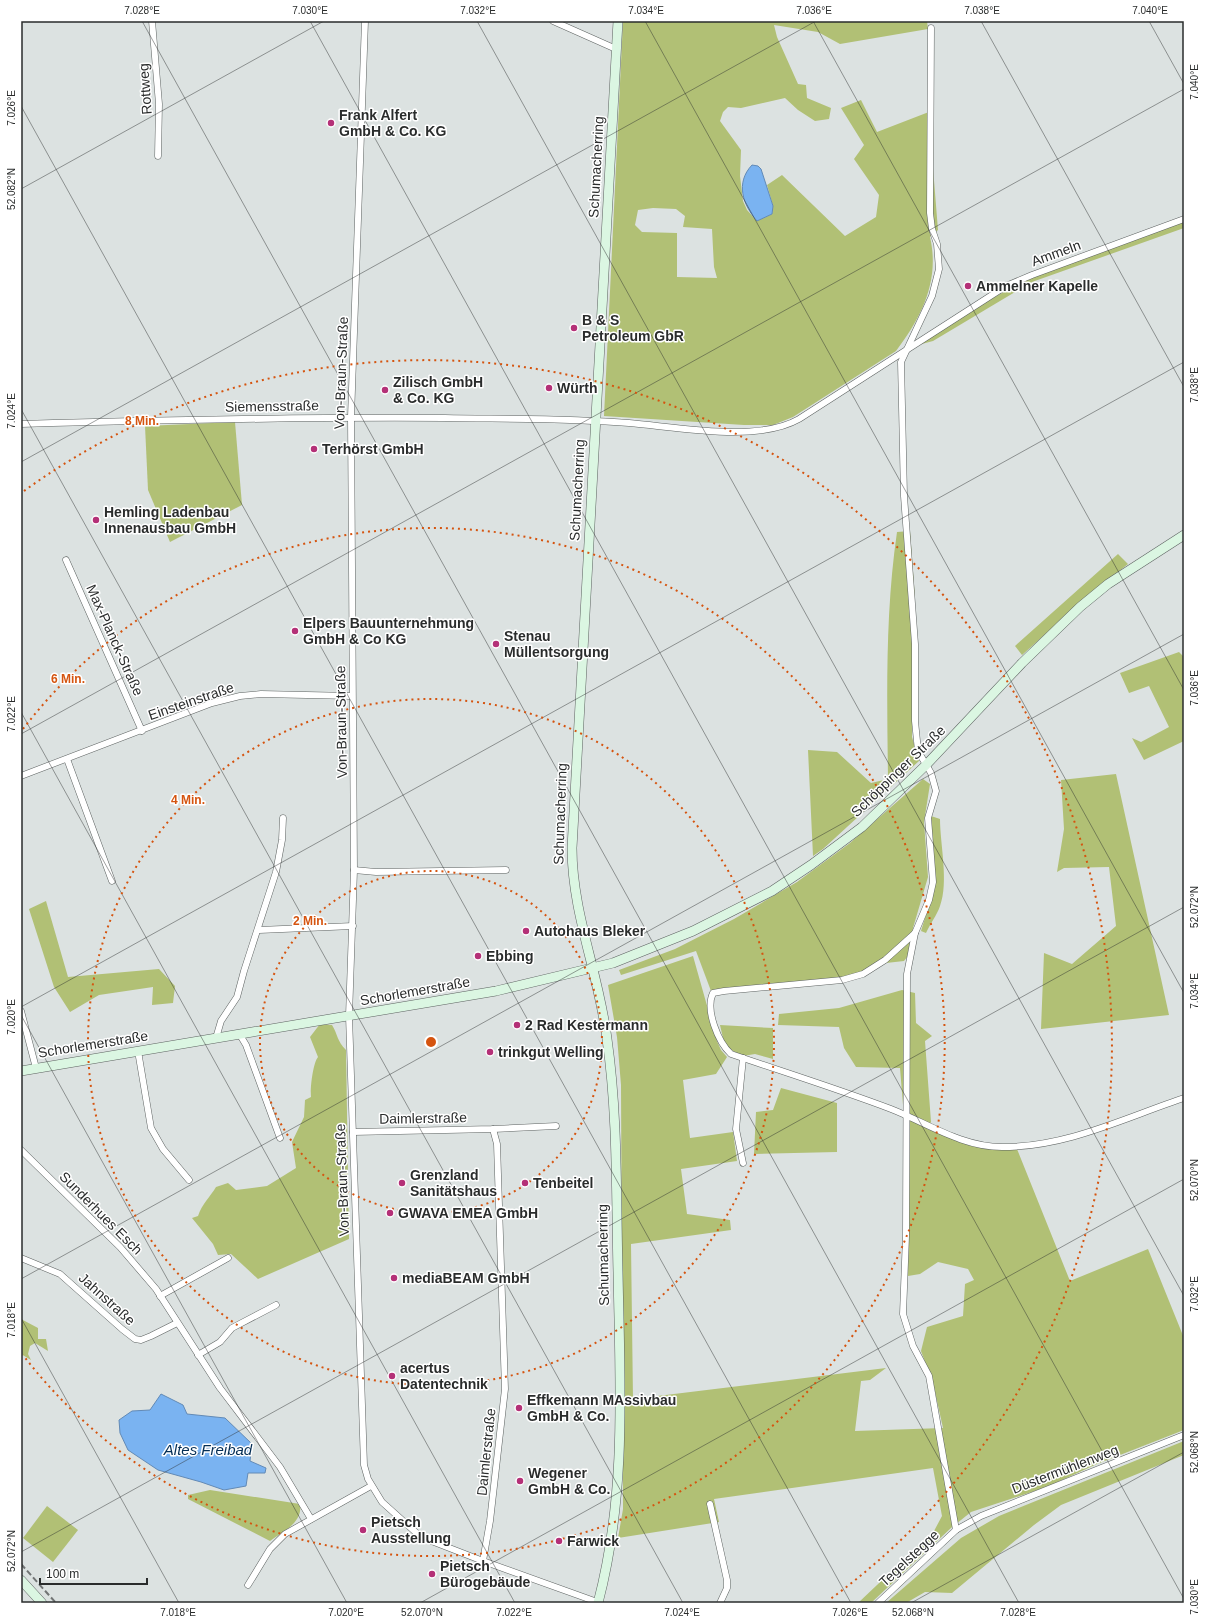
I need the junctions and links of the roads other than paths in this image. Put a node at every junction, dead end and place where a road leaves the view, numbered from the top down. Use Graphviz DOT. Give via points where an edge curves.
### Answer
graph roads {
  1 [pos="152,21"];
  2 [pos="365,21"];
  3 [pos="553,21"];
  4 [pos="618,21"];
  5 [pos="931,28"];
  6 [pos="616,49"];
  7 [pos="158,156"];
  8 [pos="1184,219"];
  9 [pos="905,352"];
  10 [pos="351,417"];
  11 [pos="595,420"];
  12 [pos="21,424"];
  13 [pos="1184,535"];
  14 [pos="66,560"];
  15 [pos="352,696"];
  16 [pos="142,731"];
  17 [pos="67,759"];
  18 [pos="926,766"];
  19 [pos="21,776"];
  20 [pos="283,818"];
  21 [pos="354,870"];
  22 [pos="506,870"];
  23 [pos="112,881"];
  24 [pos="353,926"];
  25 [pos="259,930"];
  26 [pos="915,933"];
  27 [pos="593,969"];
  28 [pos="21,1012"];
  29 [pos="349,1016"];
  30 [pos="240,1034"];
  31 [pos="216,1038"];
  32 [pos="138,1051"];
  33 [pos="743,1058"];
  34 [pos="36,1068"];
  35 [pos="21,1071"];
  36 [pos="1184,1098"];
  37 [pos="906,1115"];
  38 [pos="556,1126"];
  39 [pos="493,1129"];
  40 [pos="353,1132"];
  41 [pos="280,1138"];
  42 [pos="21,1150"];
  43 [pos="743,1163"];
  44 [pos="189,1180"];
  45 [pos="21,1258"];
  46 [pos="228,1258"];
  47 [pos="160,1296"];
  48 [pos="276,1305"];
  49 [pos="177,1323"];
  50 [pos="198,1355"];
  51 [pos="1184,1435"];
  52 [pos="371,1486"];
  53 [pos="710,1504"];
  54 [pos="311,1519"];
  55 [pos="956,1530"];
  56 [pos="483,1562"];
  57 [pos="21,1580"];
  58 [pos="248,1585"];
  59 [pos="42,1603"];
  60 [pos="598,1603"];
  61 [pos="720,1603"];
  62 [pos="878,1603"];
  1 -- 7 [label="street, Rottweg" via="159,104"];
  2 -- 10 [label="street, Von-Braun-Straße"];
  3 -- 6 [label="street"];
  4 -- 6 [label="main road, Schumacherring"];
  5 -- 9 [label="street" via="930,213 939,269 932,296"];
  6 -- 11 [label="main road, Schumacherring"];
  8 -- 9 [label="street, Ammeln" via="1006,286"];
  9 -- 11 [label="street, Ammeln" via="784,427 753,432 722,431"];
  9 -- 18 [label="street" via="901,362 904,496 915,644 914,721 918,751"];
  10 -- 11 [label="street, Siemensstraße"];
  10 -- 12 [label="street, Siemensstraße"];
  10 -- 15 [label="street, Von-Braun-Straße"];
  11 -- 27 [label="main road, Schumacherring" via="572,848 574,889"];
  13 -- 18 [label="main road, Schöppinger Straße" via="1108,584 1080,607 1022,663"];
  14 -- 16 [label="street, Max-Planck-Straße"];
  15 -- 16 [label="street, Einsteinstraße" via="240,696 212,703"];
  15 -- 21 [label="street, Von-Braun-Straße"];
  16 -- 17 [label="street, Einsteinstraße"];
  17 -- 19 [label="street, Einsteinstraße"];
  17 -- 23 [label="street"];
  18 -- 26 [label="street" via="936,787 928,818 933,882 929,900"];
  18 -- 27 [label="main road, Schöppinger Straße" via="862,827 772,891 694,931"];
  20 -- 25 [label="street" via="276,872"];
  21 -- 22 [label="street"];
  21 -- 24 [label="street, Von-Braun-Straße"];
  24 -- 25 [label="street"];
  24 -- 29 [label="street, Von-Braun-Straße"];
  25 -- 31 [label="street" via="237,997 221,1021"];
  26 -- 33 [label="street" via="879,964 863,974 842,980 713,994 709,1001 723,1047 731,1054"];
  26 -- 37 [label="street" via="908,974"];
  27 -- 29 [label="main road, Schorlemerstraße" via="496,991"];
  27 -- 60 [label="main road, Schumacherring" via="607,1039 613,1094 621,1426 618,1495"];
  28 -- 34 [label="street"];
  29 -- 30 [label="main road, Schorlemerstraße"];
  29 -- 40 [label="street, Von-Braun-Straße"];
  30 -- 31 [label="main road, Schorlemerstraße"];
  30 -- 41 [label="street"];
  31 -- 32 [label="main road, Schorlemerstraße"];
  32 -- 34 [label="main road, Schorlemerstraße"];
  32 -- 44 [label="street" via="151,1128 163,1148"];
  33 -- 37 [label="street"];
  33 -- 43 [label="street" via="736,1129"];
  34 -- 35 [label="main road, Schorlemerstraße"];
  36 -- 37 [label="street" via="1090,1133 1041,1144 1001,1147 982,1145 960,1138 931,1128"];
  37 -- 55 [label="street" via="903,1314 913,1346 929,1376"];
  38 -- 39 [label="street, Daimlerstraße"];
  39 -- 40 [label="street, Daimlerstraße"];
  39 -- 56 [label="street, Daimlerstraße" via="497,1144 505,1389"];
  40 -- 52 [label="street, Von-Braun-Straße" via="361,1436 364,1465"];
  42 -- 47 [label="street, Sunderhues Esch" via="120,1247"];
  45 -- 49 [label="street, Jahnstraße" via="60,1274 135,1339 141,1340"];
  46 -- 47 [label="street"];
  47 -- 49 [label="street, Sunderhues Esch"];
  48 -- 50 [label="street" via="232,1328 220,1342"];
  49 -- 50 [label="street, Sunderhues Esch"];
  50 -- 54 [label="street, Sunderhues Esch" via="280,1467"];
  51 -- 55 [label="street, Düstermühlenweg" via="1004,1506"];
  52 -- 54 [label="street"];
  52 -- 56 [label="street, Von-Braun-Straße" via="382,1502 421,1537"];
  53 -- 61 [label="street" via="727,1580 727,1588"];
  54 -- 58 [label="street" via="277,1541 266,1554"];
  55 -- 62 [label="street, Tegelstegge"];
  56 -- 60 [label="street, Von-Braun-Straße"];
  57 -- 59 [label="main road"];
}
